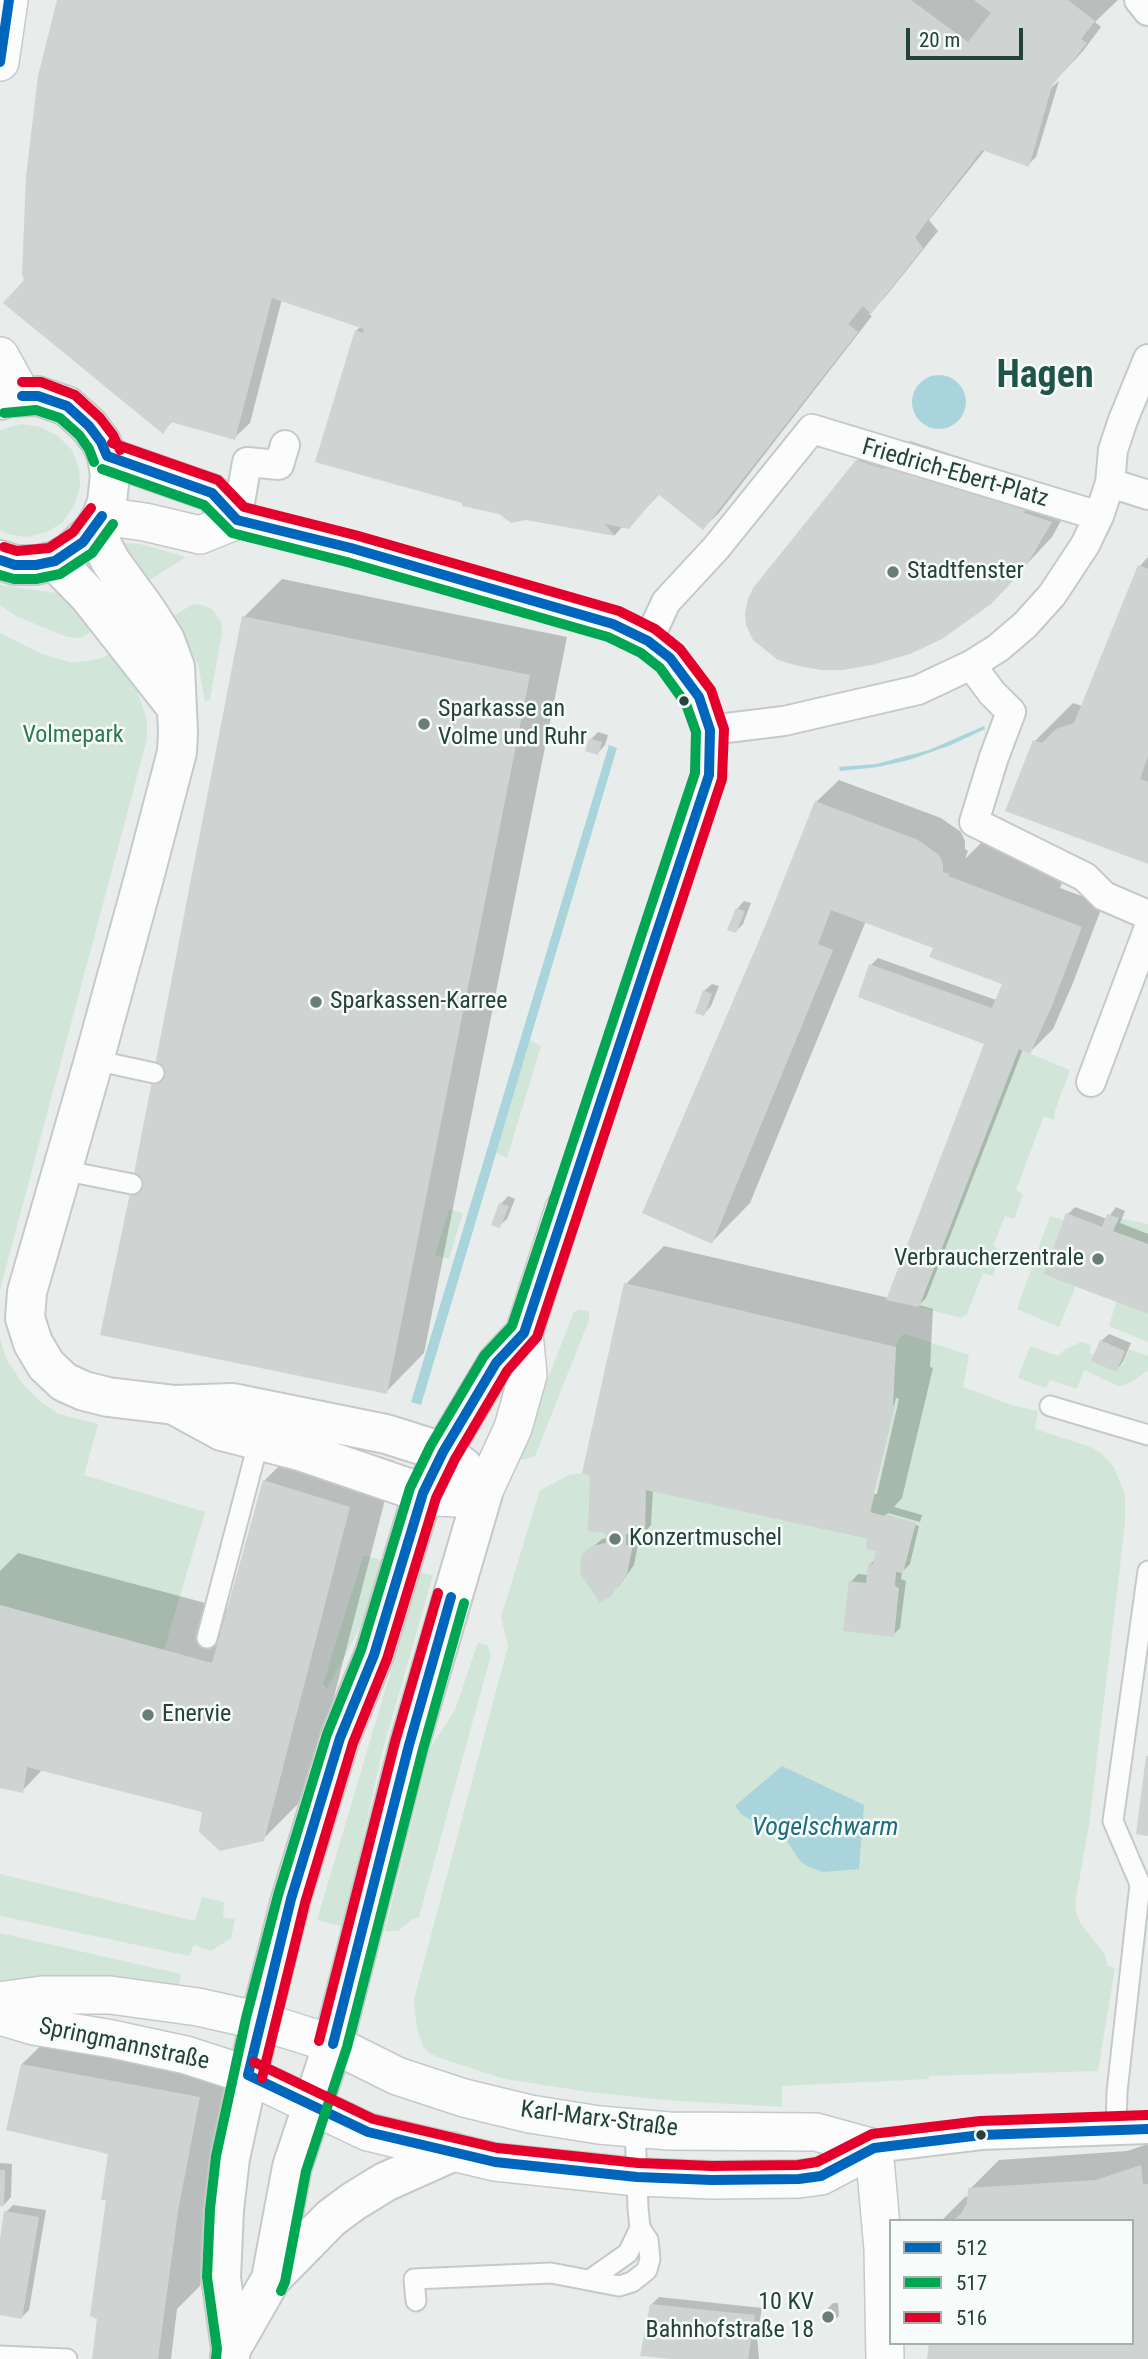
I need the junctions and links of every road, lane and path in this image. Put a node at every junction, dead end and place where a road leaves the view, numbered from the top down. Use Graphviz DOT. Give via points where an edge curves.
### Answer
graph roads {
  1 [pos="9,0"];
  2 [pos="1139,0"];
  3 [pos="1148,11"];
  4 [pos="0,62"];
  5 [pos="0,356"];
  6 [pos="1148,359"];
  7 [pos="11,398"];
  8 [pos="285,445"];
  9 [pos="107,456"];
  10 [pos="1110,483"];
  11 [pos="1148,495"];
  12 [pos="1099,516"];
  13 [pos="237,520"];
  14 [pos="98,523"];
  15 [pos="0,560"];
  16 [pos="55,561"];
  17 [pos="648,641"];
  18 [pos="971,665"];
  19 [pos="177,708"];
  20 [pos="710,730"];
  21 [pos="1148,915"];
  22 [pos="1148,930"];
  23 [pos="94,1060"];
  24 [pos="154,1073"];
  25 [pos="1091,1082"];
  26 [pos="62,1170"];
  27 [pos="132,1184"];
  28 [pos="564,1209"];
  29 [pos="524,1334"];
  30 [pos="175,1405"];
  31 [pos="1050,1406"];
  32 [pos="1148,1434"];
  33 [pos="259,1440"];
  34 [pos="443,1452"];
  35 [pos="423,1493"];
  36 [pos="482,1493"];
  37 [pos="1148,1571"];
  38 [pos="207,1638"];
  39 [pos="0,2001"];
  40 [pos="0,2017"];
  41 [pos="260,2021"];
  42 [pos="333,2044"];
  43 [pos="248,2075"];
  44 [pos="314,2105"];
  45 [pos="635,2128"];
  46 [pos="1148,2129"];
  47 [pos="1116,2130"];
  48 [pos="874,2148"];
  49 [pos="452,2152"];
  50 [pos="637,2177"];
  51 [pos="271,2279"];
  52 [pos="416,2301"];
  53 [pos="230,2354"];
  54 [pos="0,2356"];
  55 [pos="67,2359"];
  56 [pos="885,2359"];
  1 -- 4 [label="street"];
  2 -- 3 [label="street"];
  5 -- 7 [label="street"];
  6 -- 10 [label="street" via="1113,450"];
  7 -- 9 [label="street" via="38,396 67,406 89,426"];
  8 -- 13 [label="street" via="279,465 247,462"];
  9 -- 13 [label="street" via="212,493"];
  9 -- 14 [label="street" via="109,488"];
  10 -- 11 [label="street"];
  10 -- 12 [label="street"];
  12 -- 17 [label="street, Friedrich-Ebert-Platz" via="812,429 666,603"];
  12 -- 18 [label="street" via="1052,596 1016,633"];
  13 -- 14 [label="street" via="200,535 145,522"];
  13 -- 17 [label="street" via="512,593 613,624"];
  14 -- 16 [label="street" via="71,552"];
  14 -- 19 [label="street" via="111,562 165,640 175,667"];
  15 -- 16 [label="street" via="15,565"];
  16 -- 19 [label="street" via="89,596"];
  17 -- 20 [label="street" via="685,676 699,697"];
  18 -- 20 [label="street" via="918,690 868,703"];
  18 -- 21 [label="street" via="1011,712 974,822 1085,877 1104,896"];
  19 -- 23 [label="street" via="177,751"];
  20 -- 28 [label="street" via="709,775"];
  22 -- 25 [label="street"];
  23 -- 24 [label="lane"];
  23 -- 26 [label="street"];
  26 -- 27 [label="lane"];
  26 -- 30 [label="street" via="27,1292 25,1318 33,1343 46,1366 84,1391"];
  28 -- 29 [label="street"];
  29 -- 34 [label="street" via="496,1363"];
  29 -- 36 [label="street" via="528,1375 513,1428"];
  30 -- 33 [label="street" via="222,1431"];
  30 -- 34 [label="street" via="233,1403 386,1434"];
  31 -- 32 [label="lane"];
  33 -- 35 [label="street"];
  33 -- 38 [label="lane"];
  34 -- 35 [label="street"];
  34 -- 36 [label="street"];
  35 -- 36 [label="street" via="458,1498"];
  35 -- 41 [label="street" via="291,1899"];
  36 -- 42 [label="street" via="409,1745"];
  37 -- 47 [label="lane" via="1113,1821 1140,1884"];
  39 -- 41 [label="street, Springmannstraße" via="43,1995 110,1995"];
  40 -- 43 [label="street, Springmannstraße" via="186,2055"];
  41 -- 42 [label="street, Springmannstraße"];
  41 -- 43 [label="street"];
  42 -- 44 [label="street"];
  42 -- 45 [label="street, Karl-Marx-Straße" via="397,2076 464,2098 530,2114"];
  43 -- 44 [label="street, Karl-Marx-Straße"];
  43 -- 53 [label="street" via="224,2210 222,2278"];
  44 -- 49 [label="street, Karl-Marx-Straße" via="368,2132"];
  44 -- 51 [label="street" via="292,2167"];
  45 -- 48 [label="street, Karl-Marx-Straße" via="816,2132"];
  45 -- 50 [label="lane"];
  46 -- 47 [label="street, Karl-Marx-Straße"];
  47 -- 48 [label="street, Karl-Marx-Straße" via="981,2135"];
  48 -- 50 [label="street, Karl-Marx-Straße" via="821,2176 799,2179"];
  48 -- 56 [label="street" via="883,2249"];
  49 -- 50 [label="street, Karl-Marx-Straße"];
  49 -- 51 [label="street" via="354,2201"];
  50 -- 52 [label="lane" via="640,2228 648,2240 650,2259 647,2270 632,2282 619,2286 551,2273 414,2279"];
  51 -- 53 [label="street"];
  54 -- 55 [label="lane"];
}
